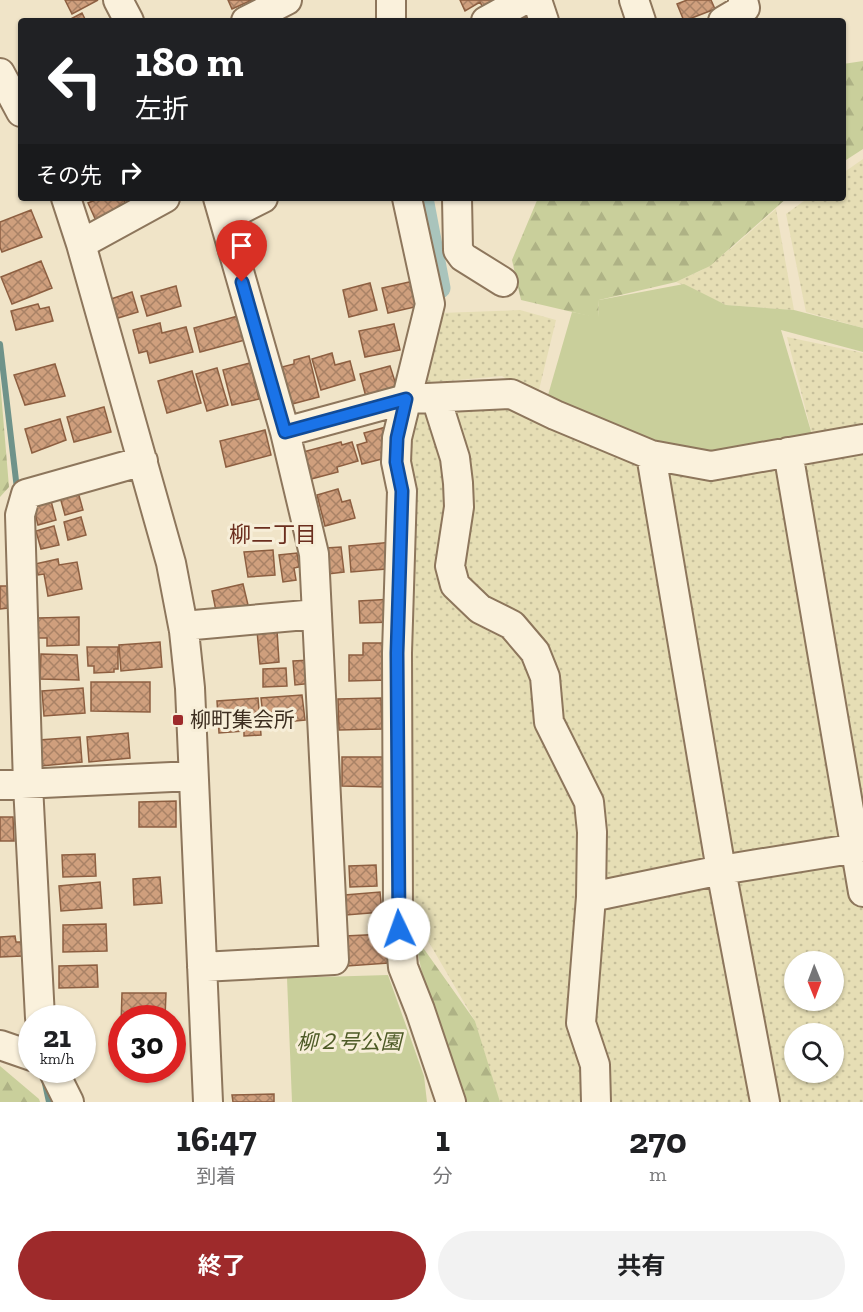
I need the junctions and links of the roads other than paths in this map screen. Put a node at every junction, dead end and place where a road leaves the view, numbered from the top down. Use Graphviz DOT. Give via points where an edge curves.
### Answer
graph roads {
  1 [pos="118,0"];
  2 [pos="287,0"];
  3 [pos="391,0"];
  4 [pos="524,0"];
  5 [pos="537,0"];
  6 [pos="634,0"];
  7 [pos="743,0"];
  8 [pos="127,18"];
  9 [pos="252,18"];
  10 [pos="391,18"];
  11 [pos="491,18"];
  12 [pos="543,18"];
  13 [pos="640,18"];
  14 [pos="728,18"];
  15 [pos="0,73"];
  16 [pos="18,106"];
  17 [pos="67,201"];
  18 [pos="160,201"];
  19 [pos="250,201"];
  20 [pos="408,201"];
  21 [pos="457,201"];
  22 [pos="221,208"];
  23 [pos="81,244"];
  24 [pos="503,282"];
  25 [pos="436,398"];
  26 [pos="406,399"];
  27 [pos="285,432"];
  28 [pos="863,439"];
  29 [pos="788,452"];
  30 [pos="651,455"];
  31 [pos="143,461"];
  32 [pos="317,614"];
  33 [pos="183,626"];
  34 [pos="193,776"];
  35 [pos="0,785"];
  36 [pos="28,785"];
  37 [pos="859,847"];
  38 [pos="721,870"];
  39 [pos="863,892"];
  40 [pos="591,897"];
  41 [pos="202,967"];
  42 [pos="39,1005"];
  43 [pos="0,1045"];
  44 [pos="18,1051"];
  45 [pos="60,1083"];
  46 [pos="69,1102"];
  47 [pos="208,1102"];
  48 [pos="451,1102"];
  49 [pos="596,1102"];
  50 [pos="765,1102"];
  1 -- 8 [label="street"];
  2 -- 9 [label="street"];
  3 -- 10 [label="street"];
  4 -- 11 [label="street"];
  5 -- 12 [label="street"];
  6 -- 13 [label="street"];
  7 -- 14 [label="street" via="745,8"];
  15 -- 16 [label="street"];
  17 -- 23 [label="street"];
  18 -- 23 [label="street"];
  19 -- 22 [label="street"];
  20 -- 26 [label="street" via="430,304"];
  21 -- 24 [label="street" via="458,250"];
  22 -- 27 [label="street"];
  23 -- 31 [label="street"];
  25 -- 26 [label="street"];
  25 -- 30 [label="street" via="511,394"];
  25 -- 40 [label="street" via="455,458 458,483 459,507 450,566 455,585 480,609 512,624 535,652 545,677 549,722 589,802"];
  26 -- 27 [label="street"];
  26 -- 48 [label="street" via="396,462 402,491 397,653 398,910 403,967"];
  27 -- 32 [label="street" via="314,554"];
  28 -- 29 [label="street"];
  29 -- 30 [label="street" via="711,466"];
  29 -- 37 [label="street"];
  30 -- 38 [label="street"];
  31 -- 33 [label="street" via="171,563"];
  31 -- 36 [label="street" via="26,494 20,515"];
  32 -- 33 [label="street"];
  32 -- 41 [label="street" via="334,960"];
  33 -- 34 [label="street"];
  34 -- 36 [label="street"];
  34 -- 41 [label="street"];
  35 -- 36 [label="street"];
  36 -- 42 [label="street"];
  37 -- 38 [label="street"];
  37 -- 39 [label="street"];
  38 -- 40 [label="street"];
  38 -- 50 [label="street"];
  40 -- 49 [label="street" via="582,1023 595,1065"];
  41 -- 47 [label="street"];
  43 -- 44 [label="street"];
  45 -- 46 [label="street"];
}
